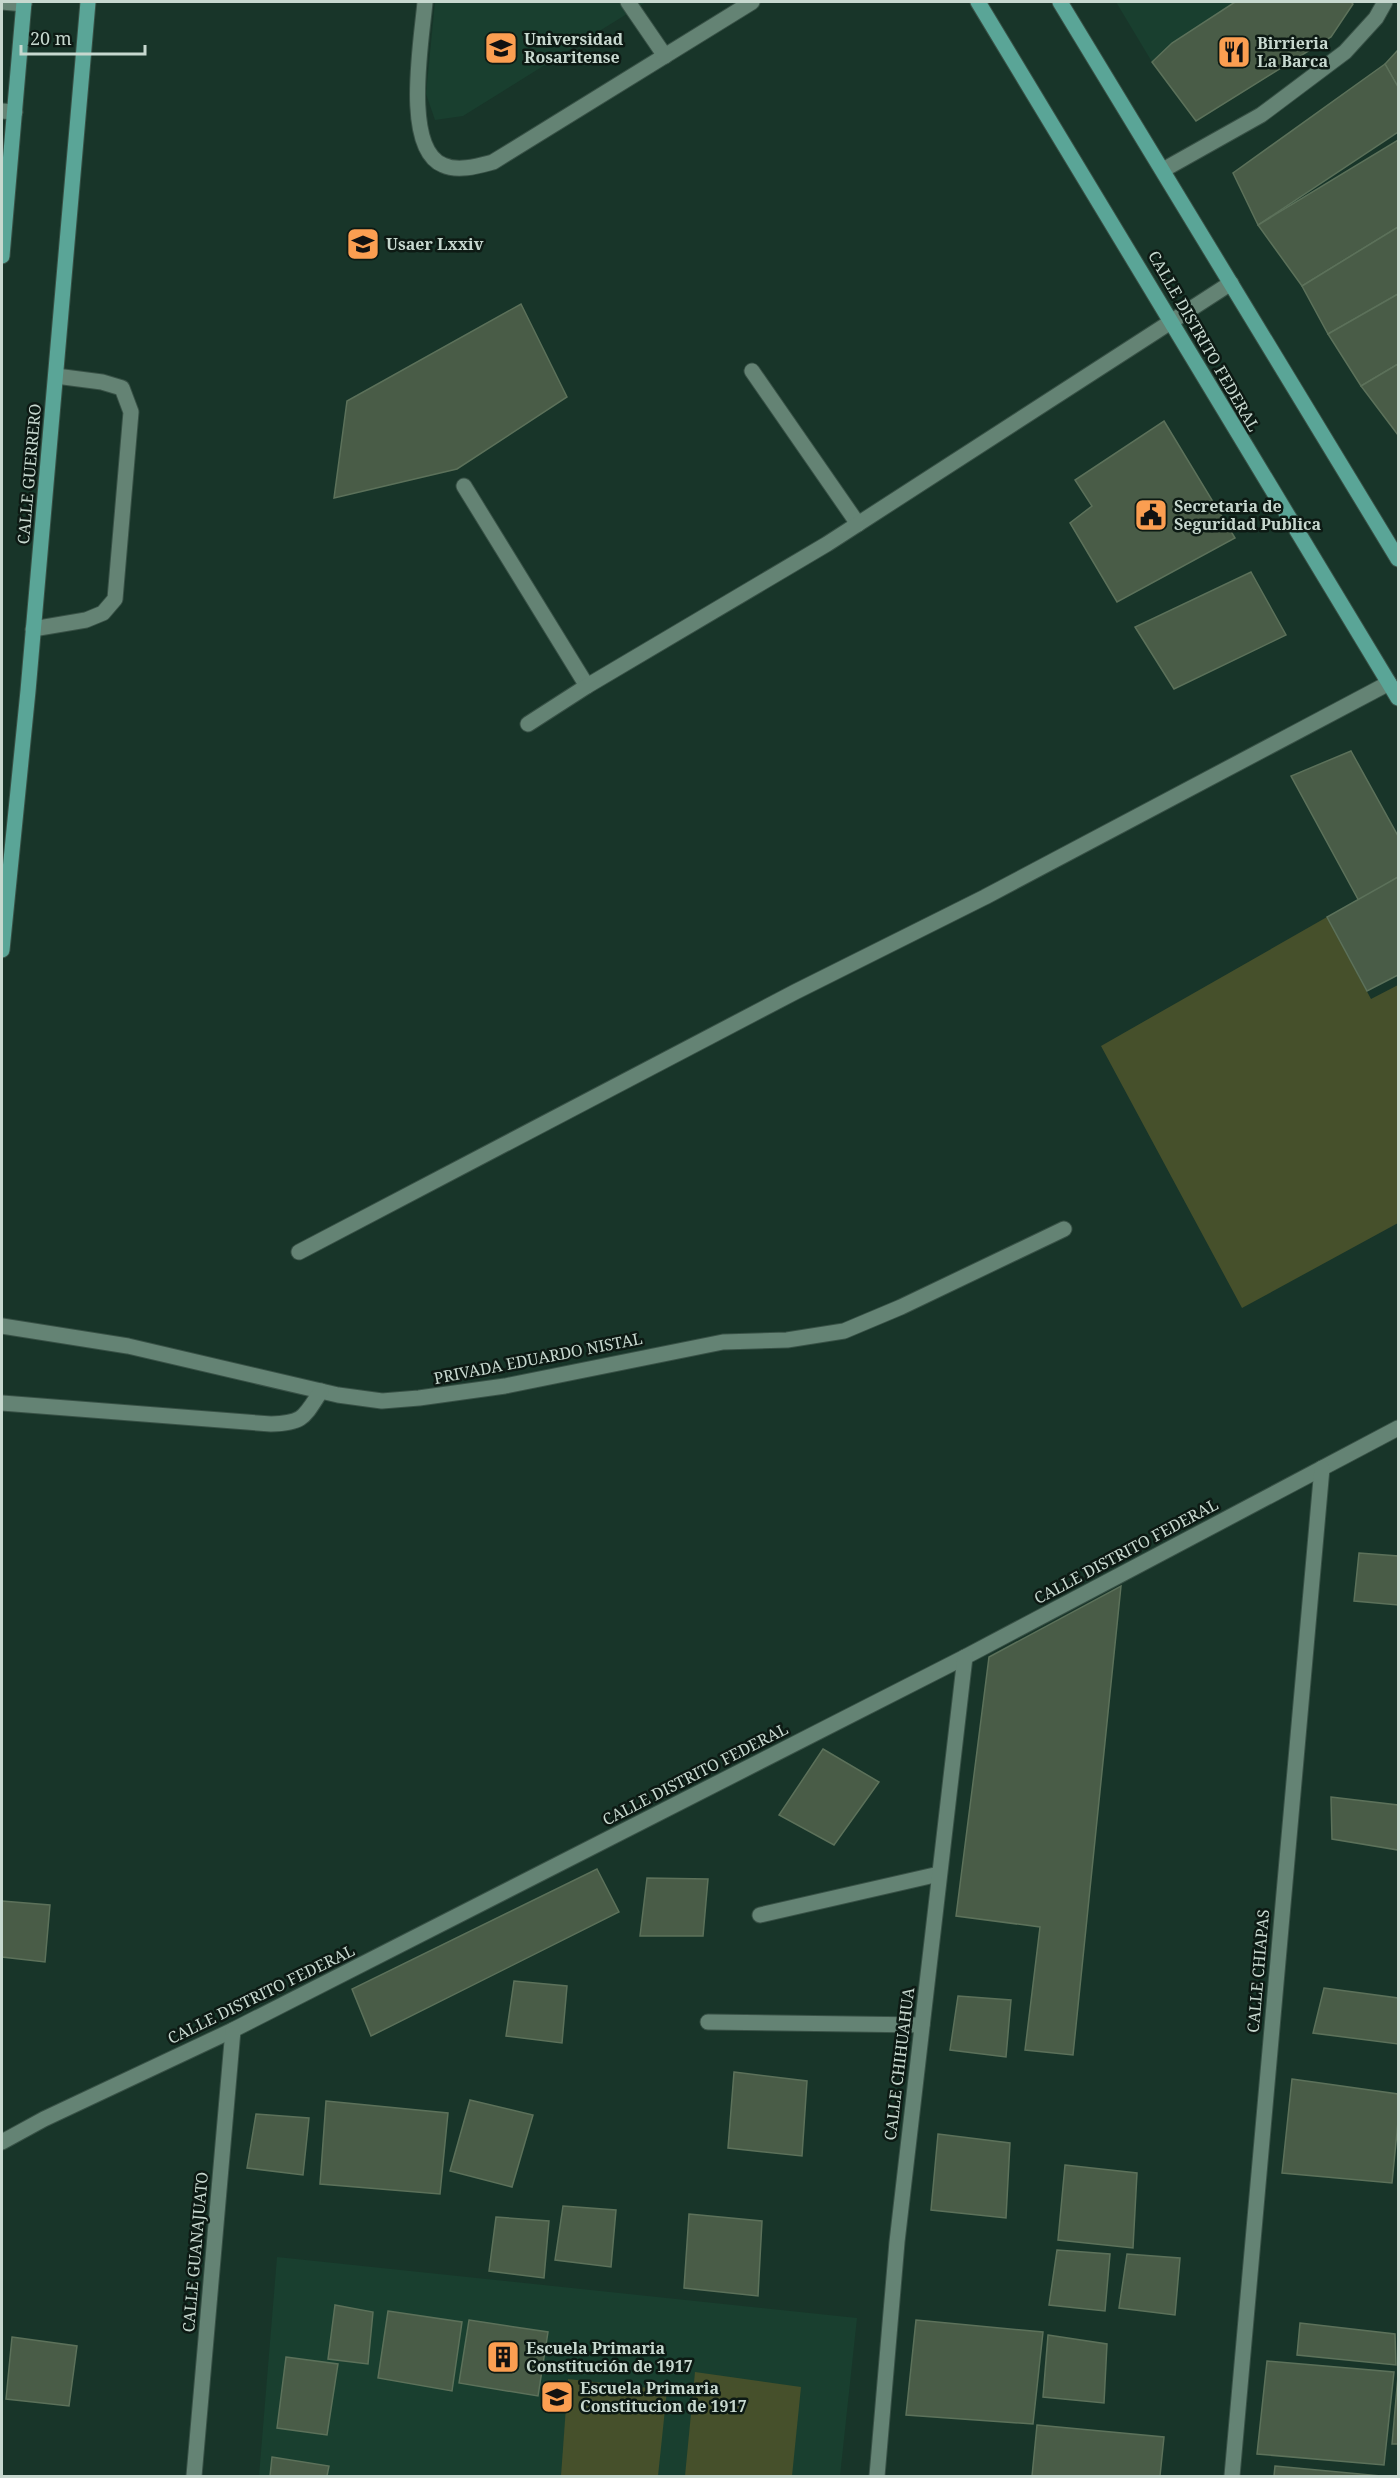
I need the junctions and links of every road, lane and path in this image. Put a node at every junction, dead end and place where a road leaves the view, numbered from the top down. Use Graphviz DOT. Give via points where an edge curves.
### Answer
graph roads {
  1 [pos="2,2"];
  2 [pos="88,2"];
  3 [pos="426,2"];
  4 [pos="628,2"];
  5 [pos="752,2"];
  6 [pos="978,2"];
  7 [pos="1060,2"];
  8 [pos="1384,2"];
  9 [pos="24,3"];
  10 [pos="665,56"];
  11 [pos="8,111"];
  12 [pos="1163,170"];
  13 [pos="5,187"];
  14 [pos="2,256"];
  15 [pos="1231,284"];
  16 [pos="1173,322"];
  17 [pos="752,371"];
  18 [pos="56,376"];
  19 [pos="464,486"];
  20 [pos="858,524"];
  21 [pos="1394,543"];
  22 [pos="1398,559"];
  23 [pos="33,629"];
  24 [pos="1389,683"];
  25 [pos="586,686"];
  26 [pos="1398,698"];
  27 [pos="528,724"];
  28 [pos="2,950"];
  29 [pos="1064,1229"];
  30 [pos="299,1252"];
  31 [pos="2,1326"];
  32 [pos="321,1391"];
  33 [pos="2,1403"];
  34 [pos="1398,1428"];
  35 [pos="1322,1468"];
  36 [pos="964,1657"];
  37 [pos="939,1874"];
  38 [pos="760,1916"];
  39 [pos="708,2022"];
  40 [pos="922,2025"];
  41 [pos="233,2030"];
  42 [pos="2,2142"];
  43 [pos="194,2476"];
  44 [pos="876,2476"];
  45 [pos="1232,2476"];
  1 -- 9 [label="street"];
  2 -- 18 [label="main road, CALLE GUERRERO"];
  3 -- 10 [label="street" via="418,116 423,143 431,157 444,166 466,168 493,162"];
  4 -- 10 [label="street"];
  5 -- 10 [label="street"];
  6 -- 16 [label="main road, CALLE DISTRITO FEDERAL"];
  7 -- 12 [label="main road"];
  8 -- 12 [label="street" via="1376,18 1345,52 1261,115"];
  9 -- 11 [label="main road"];
  11 -- 13 [label="main road"];
  12 -- 15 [label="main road"];
  13 -- 14 [label="main road"];
  15 -- 16 [label="street"];
  15 -- 21 [label="main road"];
  16 -- 20 [label="street"];
  16 -- 24 [label="main road, CALLE DISTRITO FEDERAL"];
  17 -- 20 [label="street"];
  18 -- 23 [label="main road, CALLE GUERRERO"];
  18 -- 23 [label="street" via="122,388 131,412 115,599 103,613 86,620"];
  19 -- 25 [label="street"];
  20 -- 25 [label="street"];
  21 -- 22 [label="main road"];
  23 -- 28 [label="main road, CALLE GUERRERO"];
  24 -- 26 [label="main road, CALLE DISTRITO FEDERAL"];
  24 -- 30 [label="street"];
  25 -- 27 [label="street"];
  29 -- 32 [label="street, PRIVADA EDUARDO NISTAL" via="844,1331 787,1340 723,1342 455,1394 382,1401"];
  31 -- 32 [label="street, PRIVADA EDUARDO NISTAL" via="128,1346"];
  32 -- 33 [label="street" via="304,1416 292,1424"];
  34 -- 35 [label="street, CALLE DISTRITO FEDERAL"];
  35 -- 36 [label="street, CALLE DISTRITO FEDERAL"];
  35 -- 45 [label="street, CALLE CHIAPAS"];
  36 -- 37 [label="street, CALLE CHIHUAHUA"];
  36 -- 41 [label="street, CALLE DISTRITO FEDERAL"];
  37 -- 38 [label="street"];
  37 -- 40 [label="street, CALLE CHIHUAHUA"];
  39 -- 40 [label="street"];
  40 -- 44 [label="street, CALLE CHIHUAHUA"];
  41 -- 42 [label="street, CALLE DISTRITO FEDERAL"];
  41 -- 43 [label="street, CALLE GUANAJUATO"];
}
